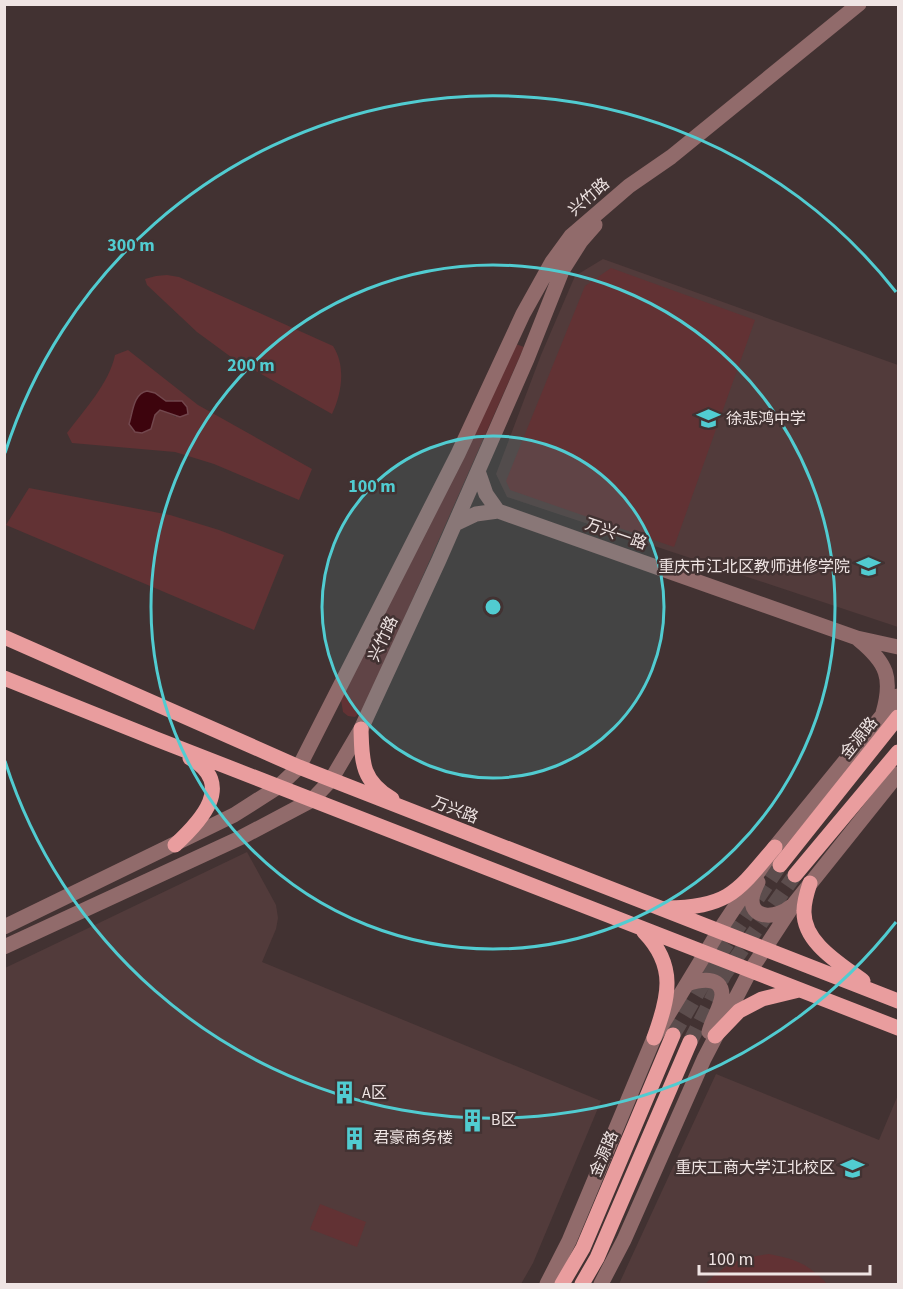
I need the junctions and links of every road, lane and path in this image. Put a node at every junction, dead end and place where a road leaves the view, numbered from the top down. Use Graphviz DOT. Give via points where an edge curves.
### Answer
graph roads {
  1 [pos="859,4"];
  2 [pos="628,186"];
  3 [pos="478,471"];
  4 [pos="498,511"];
  5 [pos="455,524"];
  6 [pos="4,637"];
  7 [pos="857,638"];
  8 [pos="898,647"];
  9 [pos="4,678"];
  10 [pos="898,696"];
  11 [pos="882,716"];
  12 [pos="898,717"];
  13 [pos="361,729"];
  14 [pos="156,739"];
  15 [pos="898,752"];
  16 [pos="299,767"];
  17 [pos="898,774"];
  18 [pos="331,780"];
  19 [pos="278,787"];
  20 [pos="312,800"];
  21 [pos="415,813"];
  22 [pos="175,845"];
  23 [pos="776,847"];
  24 [pos="780,865"];
  25 [pos="795,875"];
  26 [pos="810,883"];
  27 [pos="598,885"];
  28 [pos="580,904"];
  29 [pos="794,904"];
  30 [pos="658,908"];
  31 [pos="4,927"];
  32 [pos="640,927"];
  33 [pos="719,931"];
  34 [pos="4,947"];
  35 [pos="764,948"];
  36 [pos="705,954"];
  37 [pos="750,971"];
  38 [pos="848,981"];
  39 [pos="687,984"];
  40 [pos="803,990"];
  41 [pos="877,992"];
  42 [pos="898,1001"];
  43 [pos="841,1005"];
  44 [pos="898,1028"];
  45 [pos="673,1035"];
  46 [pos="715,1036"];
  47 [pos="654,1038"];
  48 [pos="690,1042"];
  49 [pos="704,1059"];
  50 [pos="547,1284"];
  51 [pos="562,1284"];
  52 [pos="582,1284"];
  53 [pos="601,1284"];
  1 -- 2 [label="street, 兴竹路" via="671,157"];
  2 -- 3 [label="street, 兴竹路" via="581,241 562,271"];
  2 -- 16 [label="street, 兴竹路" via="571,236 552,262"];
  3 -- 4 [label="street" via="486,494"];
  3 -- 5 [label="street, 兴竹路"];
  4 -- 5 [label="street" via="476,514"];
  4 -- 7 [label="street, 万兴一路"];
  5 -- 13 [label="street, 兴竹路"];
  6 -- 16 [label="main road, 万兴路"];
  7 -- 8 [label="street, 万兴一路"];
  7 -- 11 [label="street" via="876,653 885,670 887,697"];
  9 -- 14 [label="main road"];
  10 -- 11 [label="street"];
  11 -- 23 [label="street"];
  12 -- 24 [label="main road, 金源路"];
  13 -- 18 [label="street, 兴竹路"];
  13 -- 21 [label="main road" via="366,776 380,792"];
  14 -- 19 [label="main road"];
  14 -- 22 [label="main road" via="196,762 209,774 211,782 212,797 206,812"];
  15 -- 25 [label="main road"];
  16 -- 18 [label="main road, 万兴路"];
  16 -- 19 [label="street, 兴竹路"];
  17 -- 26 [label="street"];
  18 -- 20 [label="street, 兴竹路"];
  18 -- 21 [label="main road, 万兴路"];
  19 -- 20 [label="main road"];
  19 -- 22 [label="street, 兴竹路"];
  20 -- 28 [label="main road"];
  20 -- 34 [label="street, 兴竹路" via="231,842"];
  21 -- 27 [label="main road, 万兴路"];
  22 -- 31 [label="street, 兴竹路"];
  23 -- 29 [label="street" via="753,892 752,906 771,916 784,913"];
  23 -- 30 [label="main road" via="731,895 693,907"];
  23 -- 33 [label="street"];
  26 -- 29 [label="street"];
  26 -- 41 [label="main road" via="803,912 815,940 827,954"];
  27 -- 28 [label="main road" via="609,894 609,902 602,906"];
  27 -- 30 [label="main road, 万兴路"];
  28 -- 32 [label="main road"];
  29 -- 35 [label="street"];
  30 -- 33 [label="main road, 万兴路"];
  32 -- 36 [label="main road"];
  32 -- 47 [label="main road" via="656,945 668,979 667,999"];
  33 -- 35 [label="main road, 万兴路"];
  33 -- 36 [label="street"];
  35 -- 37 [label="street"];
  35 -- 38 [label="main road, 万兴路"];
  36 -- 37 [label="main road"];
  36 -- 39 [label="street"];
  37 -- 40 [label="main road"];
  37 -- 46 [label="street"];
  38 -- 41 [label="main road, 万兴路"];
  38 -- 43 [label="main road" via="837,983 832,990"];
  39 -- 47 [label="street"];
  39 -- 49 [label="street" via="709,979 722,995"];
  40 -- 43 [label="main road"];
  40 -- 46 [label="main road" via="754,1003 739,1011"];
  41 -- 42 [label="main road, 万兴路"];
  43 -- 44 [label="main road"];
  45 -- 51 [label="main road, 金源路" via="583,1248"];
  46 -- 49 [label="street"];
  47 -- 50 [label="street" via="569,1241"];
  48 -- 52 [label="main road" via="597,1258"];
  49 -- 53 [label="street"];
}
